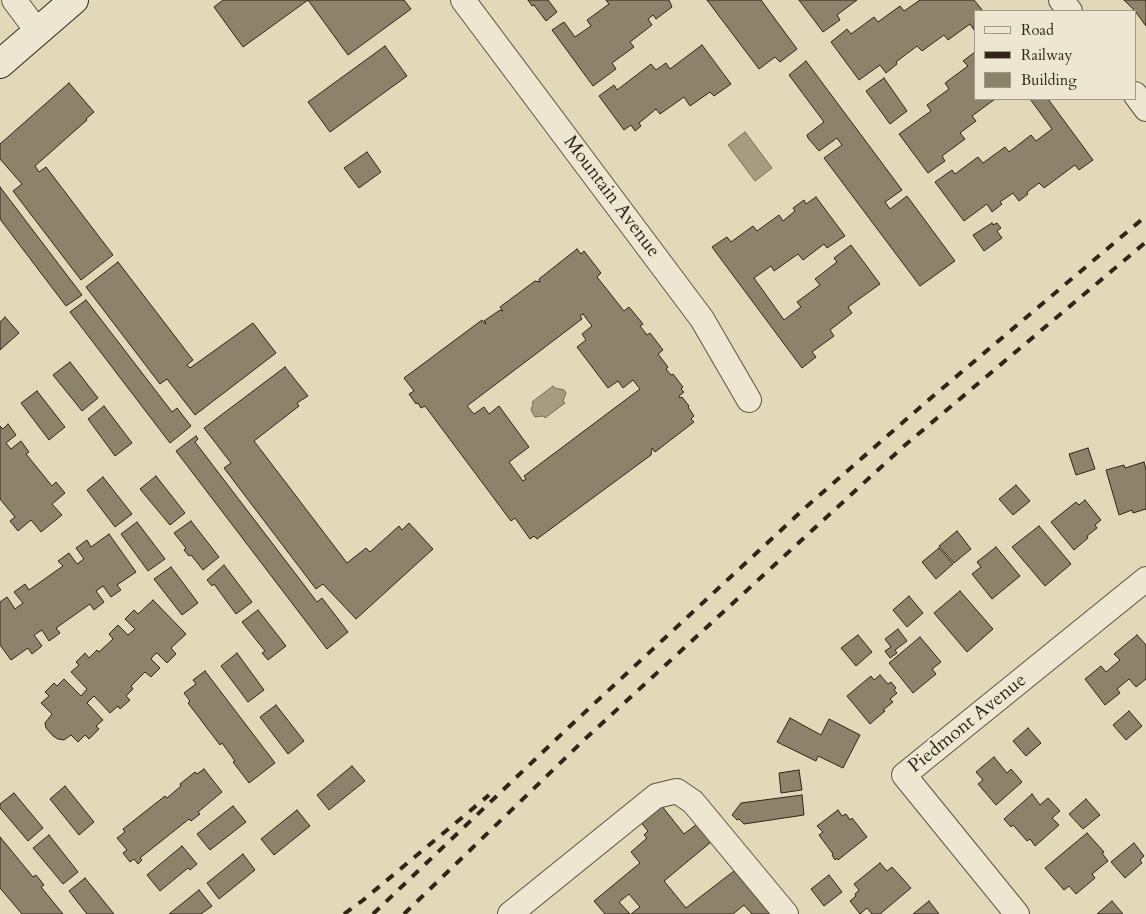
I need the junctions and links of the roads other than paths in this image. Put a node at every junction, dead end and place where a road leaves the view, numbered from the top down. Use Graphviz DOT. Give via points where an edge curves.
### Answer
graph roads {
  1 [pos="14,0"];
  2 [pos="74,0"];
  3 [pos="463,0"];
  4 [pos="1061,0"];
  5 [pos="1069,10"];
  6 [pos="38,32"];
  7 [pos="0,64"];
  8 [pos="1136,95"];
  9 [pos="1146,109"];
  10 [pos="749,400"];
  11 [pos="1146,579"];
  12 [pos="510,914"];
  13 [pos="786,914"];
  14 [pos="1017,914"];
  1 -- 6 [label="street"];
  2 -- 6 [label="main road"];
  3 -- 10 [label="street, Mountain Avenue" via="702,319"];
  4 -- 5 [label="street"];
  6 -- 7 [label="main road"];
  8 -- 9 [label="street"];
  11 -- 14 [label="street, Piedmont Avenue" via="904,775"];
  12 -- 13 [label="street" via="656,796 677,791 693,802"];
}
